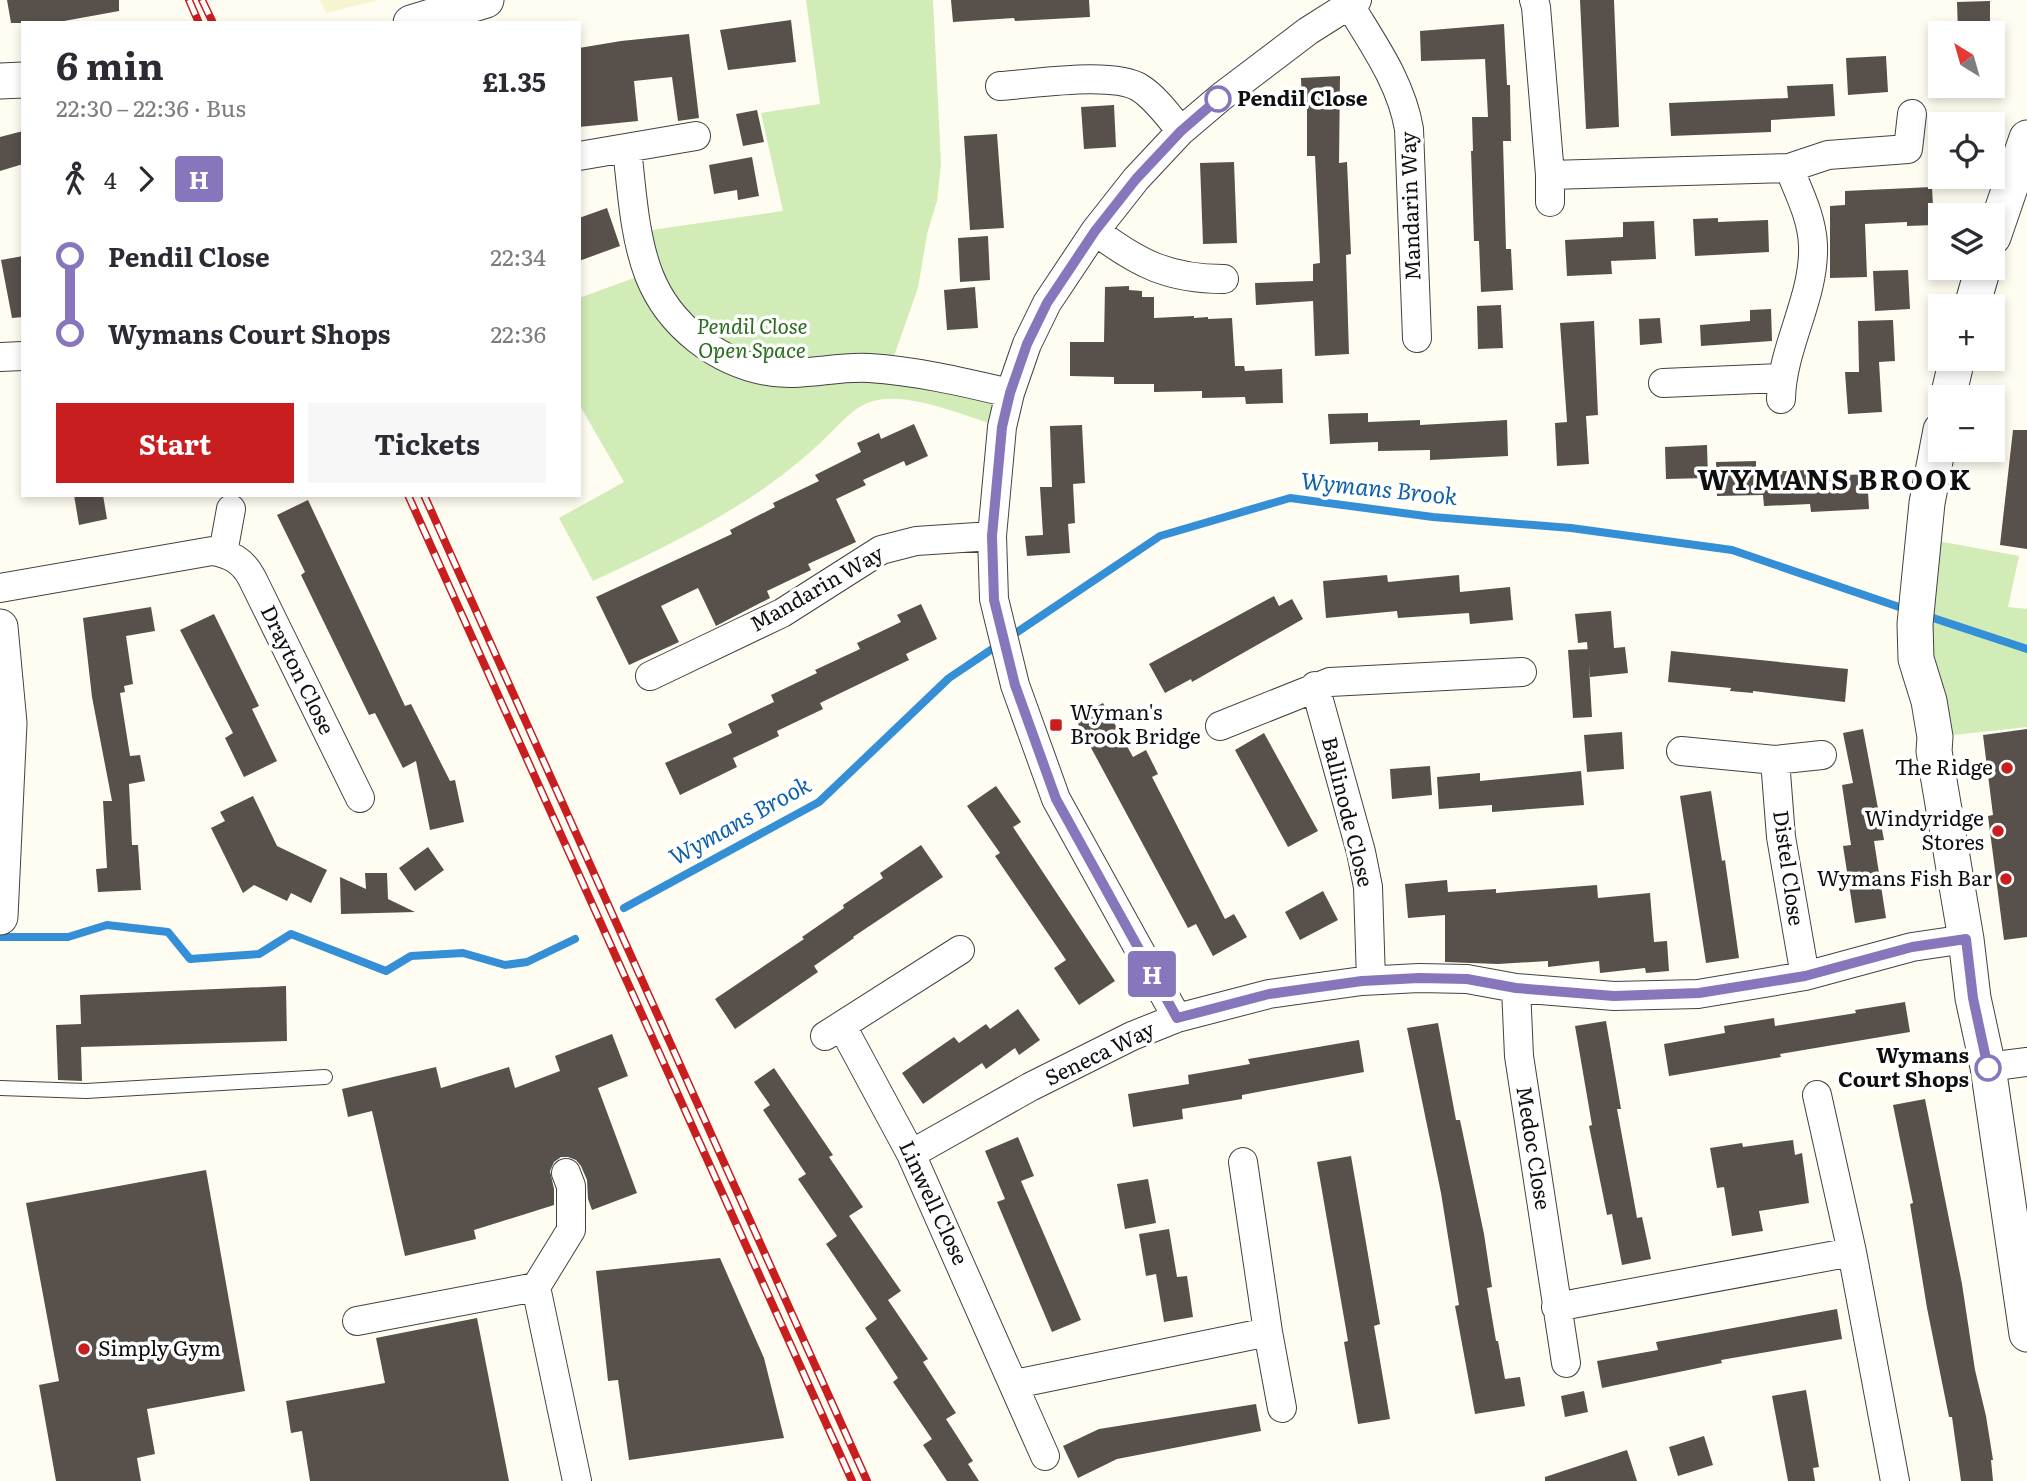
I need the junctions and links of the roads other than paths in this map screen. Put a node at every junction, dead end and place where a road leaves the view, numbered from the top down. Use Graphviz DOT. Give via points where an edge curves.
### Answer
graph roads {
  1 [pos="486,0"];
  2 [pos="1534,0"];
  3 [pos="1353,2"];
  4 [pos="418,21"];
  5 [pos="21,80"];
  6 [pos="0,81"];
  7 [pos="1000,86"];
  8 [pos="1912,114"];
  9 [pos="1181,131"];
  10 [pos="696,136"];
  11 [pos="2027,138"];
  12 [pos="627,149"];
  13 [pos="581,156"];
  14 [pos="1789,168"];
  15 [pos="2005,203"];
  16 [pos="1095,231"];
  17 [pos="1224,279"];
  18 [pos="1417,338"];
  19 [pos="21,356"];
  20 [pos="0,357"];
  21 [pos="1663,383"];
  22 [pos="1010,393"];
  23 [pos="1934,462"];
  24 [pos="231,509"];
  25 [pos="992,536"];
  26 [pos="223,552"];
  27 [pos="0,588"];
  28 [pos="0,627"];
  29 [pos="1522,672"];
  30 [pos="650,676"];
  31 [pos="1315,687"];
  32 [pos="1220,726"];
  33 [pos="1681,751"];
  34 [pos="1822,755"];
  35 [pos="1775,760"];
  36 [pos="360,798"];
  37 [pos="0,917"];
  38 [pos="1966,939"];
  39 [pos="960,950"];
  40 [pos="1805,976"];
  41 [pos="1371,980"];
  42 [pos="1516,988"];
  43 [pos="1177,1018"];
  44 [pos="2027,1062"];
  45 [pos="1988,1068"];
  46 [pos="325,1077"];
  47 [pos="0,1088"];
  48 [pos="1817,1095"];
  49 [pos="911,1154"];
  50 [pos="1243,1162"];
  51 [pos="566,1173"];
  52 [pos="1852,1252"];
  53 [pos="536,1287"];
  54 [pos="1556,1307"];
  55 [pos="357,1321"];
  56 [pos="1268,1332"];
  57 [pos="2027,1334"];
  58 [pos="1566,1363"];
  59 [pos="1015,1384"];
  60 [pos="1282,1408"];
  61 [pos="1045,1456"];
  62 [pos="577,1481"];
  63 [pos="1895,1481"];
  1 -- 4 [label="street"];
  2 -- 14 [label="street" via="1550,188"];
  3 -- 9 [label="street, Mandarin Way" via="1255,71"];
  3 -- 18 [label="street, Mandarin Way" via="1406,111"];
  5 -- 6 [label="street"];
  7 -- 9 [label="street" via="1121,80 1148,94"];
  8 -- 14 [label="street" via="1908,149 1829,155"];
  9 -- 16 [label="street, Mandarin Way"];
  10 -- 12 [label="street"];
  11 -- 15 [label="street"];
  12 -- 13 [label="street"];
  12 -- 22 [label="street" via="648,273 668,309 713,350 773,372 866,368 928,374"];
  14 -- 21 [label="street" via="1813,244 1809,280 1781,389"];
  16 -- 17 [label="street" via="1133,258 1170,273"];
  16 -- 22 [label="street, Mandarin Way" via="1047,303"];
  19 -- 20 [label="street"];
  22 -- 25 [label="street, Mandarin Way" via="1002,427"];
  23 -- 38 [label="street" via="1922,538 1916,659 1929,701"];
  24 -- 26 [label="street"];
  25 -- 30 [label="street, Mandarin Way" via="916,541 881,550 782,613"];
  25 -- 43 [label="street, Mandarin Way" via="994,600 1015,685 1056,799"];
  26 -- 27 [label="street"];
  26 -- 36 [label="street, Drayton Close" via="241,562 252,578"];
  28 -- 37 [label="street" via="9,723"];
  29 -- 31 [label="street" via="1330,682"];
  31 -- 32 [label="street"];
  31 -- 41 [label="street, Ballinode Close" via="1368,887"];
  33 -- 35 [label="street"];
  34 -- 35 [label="street"];
  35 -- 40 [label="street, Distel Close" via="1781,837"];
  38 -- 40 [label="street, Seneca Way" via="1912,947"];
  38 -- 45 [label="street"];
  39 -- 49 [label="street, Linwell Close" via="834,1031"];
  40 -- 42 [label="street, Seneca Way" via="1699,993 1614,996"];
  41 -- 42 [label="street, Seneca Way" via="1467,979"];
  41 -- 43 [label="street, Seneca Way" via="1269,994"];
  42 -- 54 [label="street, Medoc Close" via="1519,1056"];
  43 -- 49 [label="street, Seneca Way" via="1030,1087"];
  44 -- 45 [label="street"];
  45 -- 57 [label="street"];
  46 -- 47 [label="lane" via="86,1091"];
  48 -- 52 [label="street"];
  49 -- 59 [label="street, Linwell Close"];
  50 -- 56 [label="street"];
  51 -- 53 [label="street" via="571,1186 571,1230"];
  52 -- 54 [label="street"];
  52 -- 63 [label="street"];
  53 -- 55 [label="street"];
  53 -- 62 [label="street"];
  54 -- 58 [label="street, Medoc Close"];
  56 -- 59 [label="street"];
  56 -- 60 [label="street"];
  59 -- 61 [label="street, Linwell Close"];
}
